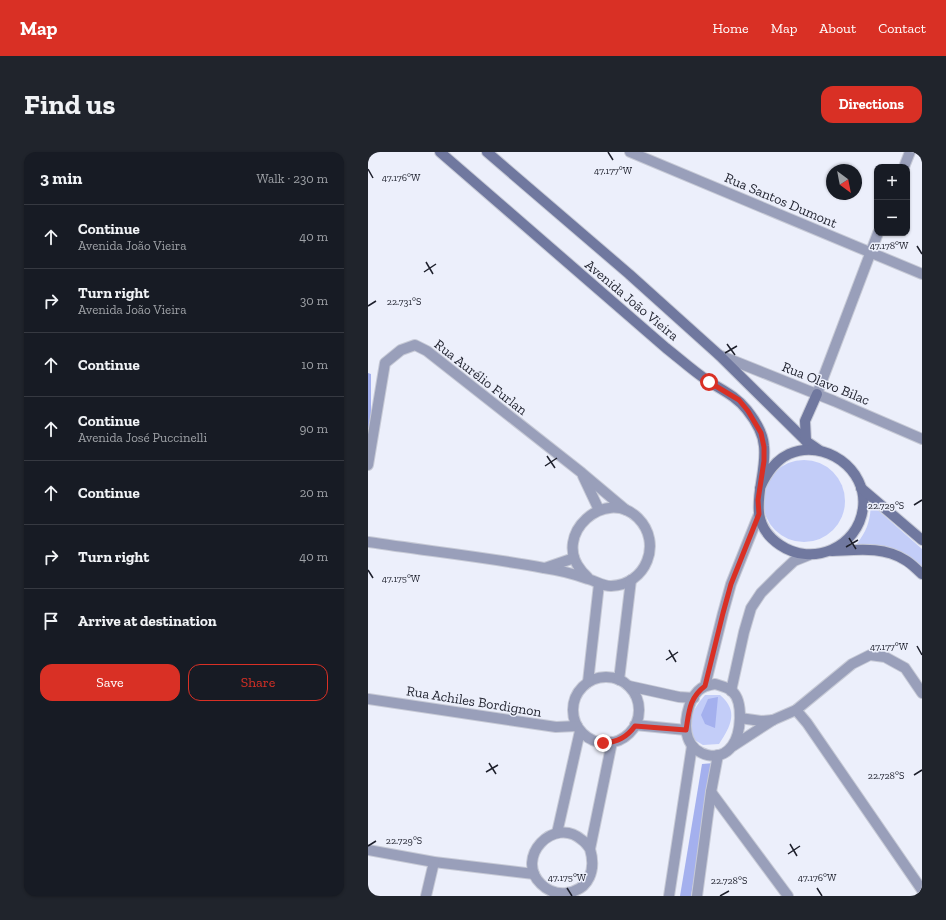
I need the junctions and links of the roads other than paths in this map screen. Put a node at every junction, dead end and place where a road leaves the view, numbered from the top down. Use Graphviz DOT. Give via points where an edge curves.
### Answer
graph roads {
  1 [pos="440,152"];
  2 [pos="487,152"];
  3 [pos="630,152"];
  4 [pos="910,152"];
  5 [pos="905,164"];
  6 [pos="877,236"];
  7 [pos="871,252"];
  8 [pos="922,274"];
  9 [pos="719,355"];
  10 [pos="817,394"];
  11 [pos="922,439"];
  12 [pos="806,441"];
  13 [pos="819,450"];
  14 [pos="368,465"];
  15 [pos="582,473"];
  16 [pos="760,488"];
  17 [pos="861,488"];
  18 [pos="600,510"];
  19 [pos="627,511"];
  20 [pos="759,514"];
  21 [pos="922,540"];
  22 [pos="368,542"];
  23 [pos="830,551"];
  24 [pos="809,555"];
  25 [pos="574,558"];
  26 [pos="545,568"];
  27 [pos="922,574"];
  28 [pos="631,580"];
  29 [pos="594,581"];
  30 [pos="619,680"];
  31 [pos="588,682"];
  32 [pos="629,686"];
  33 [pos="705,686"];
  34 [pos="731,691"];
  35 [pos="922,693"];
  36 [pos="694,698"];
  37 [pos="368,699"];
  38 [pos="796,710"];
  39 [pos="740,718"];
  40 [pos="773,720"];
  41 [pos="635,726"];
  42 [pos="578,728"];
  43 [pos="686,730"];
  44 [pos="612,742"];
  45 [pos="692,746"];
  46 [pos="733,746"];
  47 [pos="718,755"];
  48 [pos="711,792"];
  49 [pos="558,833"];
  50 [pos="590,849"];
  51 [pos="368,850"];
  52 [pos="434,862"];
  53 [pos="534,874"];
  54 [pos="922,890"];
  55 [pos="571,894"];
  56 [pos="426,896"];
  57 [pos="669,896"];
  58 [pos="696,896"];
  59 [pos="788,896"];
  1 -- 16 [label="main road, Avenida João Vieira" via="693,370 739,400 756,423 763,440 764,461"];
  2 -- 9 [label="main road, Avenida João Vieira"];
  3 -- 7 [label="street, Rua Santos Dumont"];
  4 -- 5 [label="street"];
  6 -- 7 [label="street"];
  7 -- 8 [label="street, Rua Santos Dumont"];
  7 -- 10 [label="street"];
  9 -- 10 [label="street, Rua Olavo Bilac"];
  9 -- 12 [label="main road, Avenida João Vieira"];
  10 -- 11 [label="street, Rua Olavo Bilac"];
  10 -- 12 [label="main road" via="805,422"];
  12 -- 13 [label="main road, Avenida João Vieira"];
  13 -- 16 [label="main road" via="789,454 776,462 766,474"];
  13 -- 17 [label="main road" via="838,457 848,466"];
  14 -- 15 [label="street, Rua Aurélio Furlan" via="385,364 401,350 415,345 427,351"];
  15 -- 18 [label="street, Rua Aurélio Furlan"];
  15 -- 19 [label="street, Rua Aurélio Furlan"];
  16 -- 20 [label="main road"];
  17 -- 21 [label="main road"];
  17 -- 23 [label="main road" via="863,507 858,525 846,541"];
  18 -- 19 [label="street" via="618,508"];
  18 -- 25 [label="street" via="580,524 573,546"];
  19 -- 28 [label="street" via="638,518 650,538 647,563 641,573"];
  20 -- 24 [label="main road" via="762,524 776,543 792,552"];
  20 -- 33 [label="street" via="731,584"];
  22 -- 26 [label="street"];
  23 -- 24 [label="main road"];
  23 -- 27 [label="main road" via="869,549 885,552 905,560"];
  24 -- 34 [label="street" via="794,561 778,575 751,608"];
  25 -- 26 [label="street"];
  25 -- 29 [label="street" via="580,570"];
  26 -- 29 [label="street"];
  28 -- 29 [label="street" via="621,585 610,586"];
  28 -- 30 [label="street"];
  29 -- 31 [label="street"];
  30 -- 31 [label="street" via="604,677"];
  30 -- 32 [label="street"];
  31 -- 42 [label="street" via="579,690 574,702 573,714"];
  32 -- 36 [label="street"];
  32 -- 41 [label="street" via="637,698 639,712"];
  33 -- 34 [label="street" via="715,684"];
  33 -- 36 [label="street"];
  34 -- 39 [label="street" via="736,696"];
  35 -- 38 [label="street" via="905,668 886,657 870,655 852,664"];
  36 -- 43 [label="street" via="689,706"];
  37 -- 42 [label="street, Rua Achiles Bordignon" via="556,727"];
  38 -- 40 [label="street"];
  38 -- 54 [label="street"];
  39 -- 40 [label="street"];
  39 -- 46 [label="street"];
  40 -- 46 [label="street"];
  41 -- 43 [label="street"];
  41 -- 44 [label="street" via="625,736"];
  42 -- 44 [label="street" via="595,741"];
  42 -- 49 [label="street"];
  43 -- 45 [label="street"];
  44 -- 50 [label="street"];
  45 -- 47 [label="street" via="707,756"];
  45 -- 57 [label="street"];
  46 -- 47 [label="street"];
  47 -- 48 [label="street"];
  48 -- 58 [label="street"];
  48 -- 59 [label="street"];
  49 -- 50 [label="street" via="570,833 582,839"];
  49 -- 53 [label="street" via="545,838 536,848 532,860"];
  50 -- 55 [label="street" via="593,859 588,880"];
  51 -- 52 [label="street"];
  52 -- 53 [label="street"];
  52 -- 56 [label="street"];
  53 -- 55 [label="street" via="544,888 552,892"];
}
